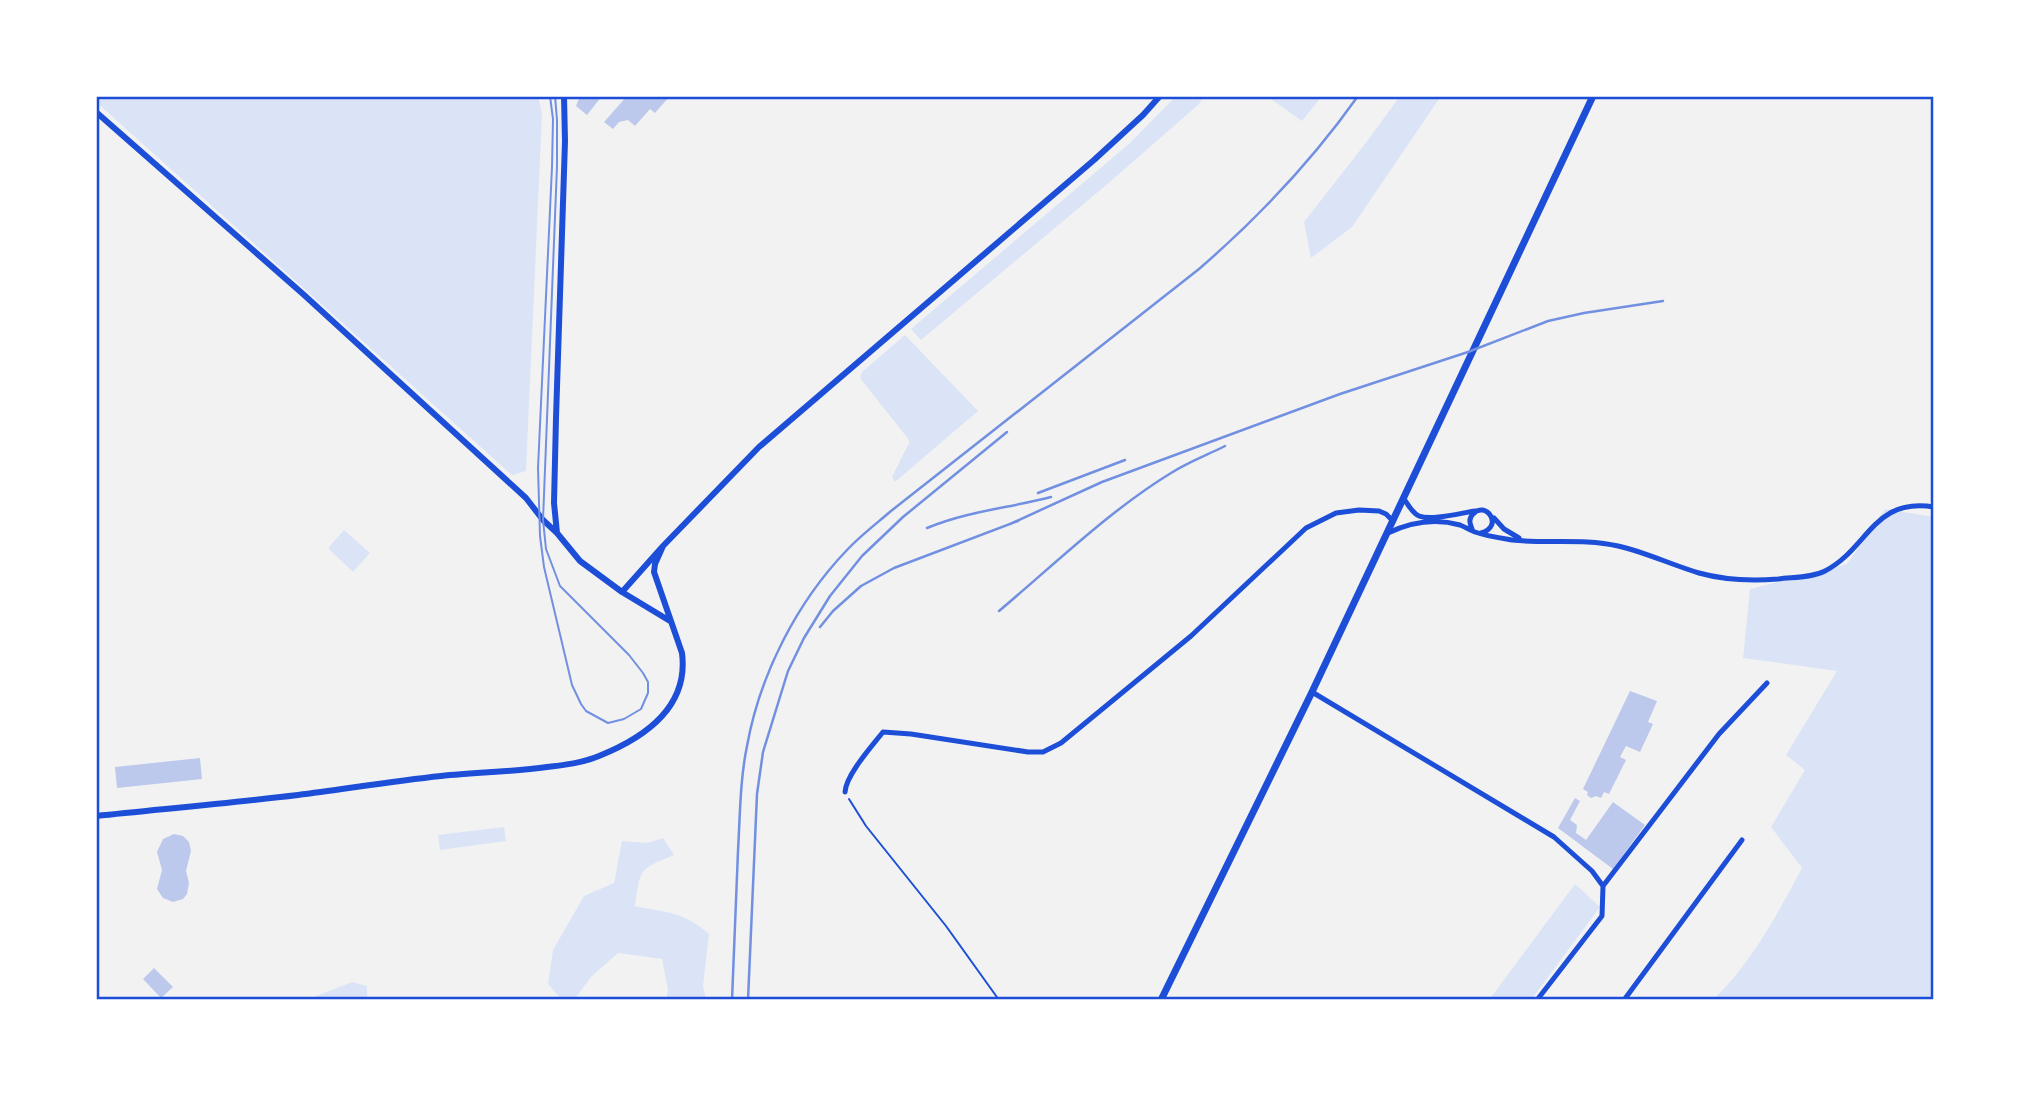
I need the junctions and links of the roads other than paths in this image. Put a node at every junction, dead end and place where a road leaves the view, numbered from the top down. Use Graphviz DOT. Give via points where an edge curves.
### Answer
graph roads {
  1 [pos="564,96"];
  2 [pos="1160,96"];
  3 [pos="1593,96"];
  4 [pos="96,112"];
  5 [pos="1404,499"];
  6 [pos="1934,507"];
  7 [pos="1475,512"];
  8 [pos="1491,515"];
  9 [pos="1393,521"];
  10 [pos="557,533"];
  11 [pos="1388,533"];
  12 [pos="1478,533"];
  13 [pos="1525,540"];
  14 [pos="663,546"];
  15 [pos="622,592"];
  16 [pos="670,621"];
  17 [pos="1767,682"];
  18 [pos="1312,692"];
  19 [pos="845,792"];
  20 [pos="96,816"];
  21 [pos="1742,840"];
  22 [pos="1603,886"];
  23 [pos="1161,1000"];
  24 [pos="1537,1000"];
  25 [pos="1625,1000"];
  1 -- 10 [label="street"];
  2 -- 14 [label="street" via="1094,160 759,447"];
  3 -- 5 [label="main road"];
  4 -- 10 [label="street" via="351,337 526,498"];
  5 -- 7 [label="street" via="1419,516"];
  5 -- 9 [label="main road"];
  6 -- 13 [label="street" via="1896,509 1882,517 1850,553 1825,571 1766,580 1701,574 1618,546"];
  7 -- 8 [label="street"];
  7 -- 12 [label="street" via="1469,522"];
  8 -- 12 [label="street" via="1492,527"];
  8 -- 13 [label="street" via="1513,536"];
  9 -- 11 [label="main road"];
  9 -- 19 [label="street" via="1379,511 1359,510 1336,513 1306,528 1191,636 1061,743 1043,752 883,732"];
  10 -- 15 [label="street" via="580,561"];
  11 -- 12 [label="street" via="1415,522 1452,524"];
  11 -- 18 [label="main road"];
  12 -- 13 [label="street"];
  14 -- 15 [label="street"];
  14 -- 16 [label="street" via="654,572"];
  15 -- 16 [label="street"];
  16 -- 20 [label="street" via="684,667 676,699 631,740 598,756 511,772"];
  17 -- 22 [label="street" via="1719,734"];
  18 -- 22 [label="street" via="1554,837"];
  18 -- 23 [label="main road"];
  21 -- 25 [label="street"];
  22 -- 24 [label="street" via="1602,916"];
}
